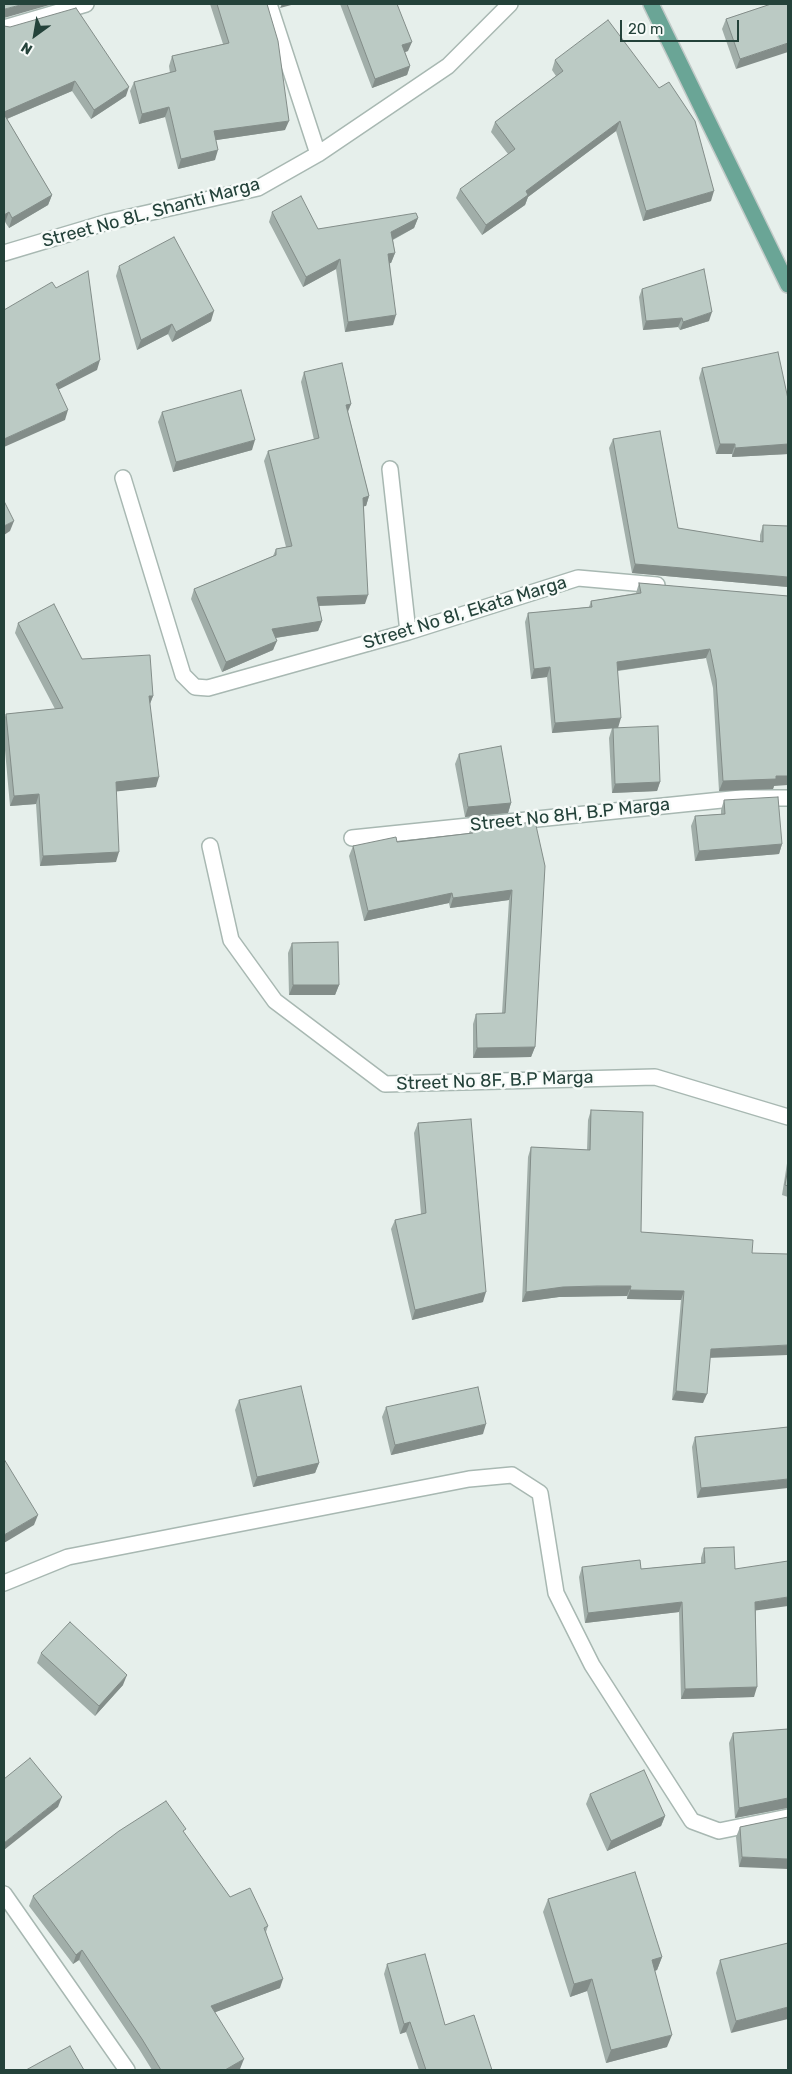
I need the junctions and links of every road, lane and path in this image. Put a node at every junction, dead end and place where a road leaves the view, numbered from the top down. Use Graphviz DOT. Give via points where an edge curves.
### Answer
graph roads {
  1 [pos="86,4"];
  2 [pos="269,4"];
  3 [pos="510,4"];
  4 [pos="651,4"];
  5 [pos="4,28"];
  6 [pos="318,154"];
  7 [pos="4,253"];
  8 [pos="788,285"];
  9 [pos="390,469"];
  10 [pos="124,478"];
  11 [pos="674,586"];
  12 [pos="408,632"];
  13 [pos="788,798"];
  14 [pos="352,838"];
  15 [pos="210,846"];
  16 [pos="788,1117"];
  17 [pos="4,1583"];
  18 [pos="788,1817"];
  19 [pos="4,1894"];
  20 [pos="127,2070"];
  1 -- 5 [label="street"];
  2 -- 6 [label="street"];
  3 -- 6 [label="street, Street No 8L, Shanti Marga" via="448,66"];
  4 -- 8 [label="main road"];
  6 -- 7 [label="street, Street No 8L, Shanti Marga" via="258,188 108,222"];
  9 -- 12 [label="street"];
  10 -- 12 [label="street, Street No 8I, Ekata Marga" via="182,675 195,687 208,688"];
  11 -- 12 [label="street, Street No 8I, Ekata Marga" via="578,578"];
  13 -- 14 [label="street, Street No 8H, B.P Marga" via="741,798"];
  15 -- 16 [label="street, Street No 8F, B.P Marga" via="231,940 275,1001 385,1084 655,1077"];
  17 -- 18 [label="street" via="68,1557 469,1479 512,1475 540,1492 556,1593 592,1664 692,1821 719,1831"];
  19 -- 20 [label="street"];
}
